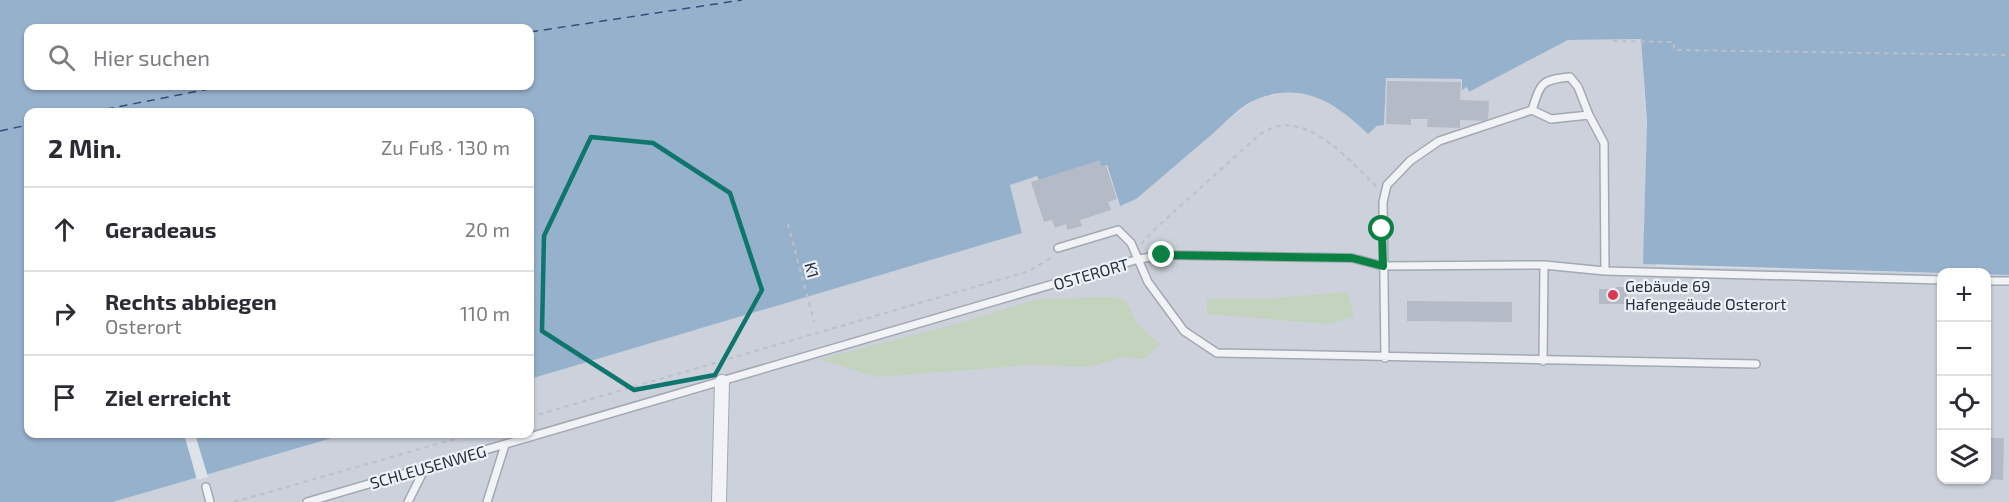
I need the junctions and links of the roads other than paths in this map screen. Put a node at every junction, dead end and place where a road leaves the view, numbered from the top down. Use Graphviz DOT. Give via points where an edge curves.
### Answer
graph roads {
  1 [pos="1533,110"];
  2 [pos="1589,115"];
  3 [pos="1058,248"];
  4 [pos="1139,259"];
  5 [pos="1544,265"];
  6 [pos="1383,266"];
  7 [pos="1605,271"];
  8 [pos="1937,280"];
  9 [pos="1991,281"];
  10 [pos="2009,281"];
  11 [pos="1384,358"];
  12 [pos="1543,361"];
  13 [pos="1756,364"];
  14 [pos="722,382"];
  15 [pos="534,437"];
  16 [pos="529,438"];
  17 [pos="505,445"];
  18 [pos="425,468"];
  19 [pos="206,487"];
  20 [pos="210,502"];
  21 [pos="307,502"];
  22 [pos="408,502"];
  23 [pos="487,502"];
  24 [pos="719,502"];
  1 -- 2 [label="lane" via="1551,119"];
  1 -- 2 [label="lane" via="1540,86 1551,78 1570,76"];
  1 -- 6 [label="lane" via="1439,141 1410,161 1387,185 1384,194"];
  2 -- 7 [label="lane" via="1604,143"];
  3 -- 4 [label="lane" via="1118,230"];
  4 -- 6 [label="lane, OSTERORT" via="1162,255 1352,258"];
  4 -- 11 [label="lane" via="1148,282 1184,331 1217,353"];
  4 -- 14 [label="lane, OSTERORT"];
  5 -- 6 [label="lane, OSTERORT"];
  5 -- 7 [label="lane, OSTERORT"];
  5 -- 12 [label="lane"];
  6 -- 11 [label="lane"];
  7 -- 8 [label="lane, OSTERORT"];
  9 -- 10 [label="lane"];
  11 -- 12 [label="lane"];
  12 -- 13 [label="lane"];
  14 -- 15 [label="lane, SCHLEUSENWEG"];
  14 -- 24 [label="street"];
  16 -- 17 [label="lane, SCHLEUSENWEG"];
  17 -- 18 [label="lane, SCHLEUSENWEG"];
  17 -- 23 [label="lane"];
  18 -- 21 [label="lane, SCHLEUSENWEG"];
  18 -- 22 [label="lane"];
  19 -- 20 [label="lane"];
}
